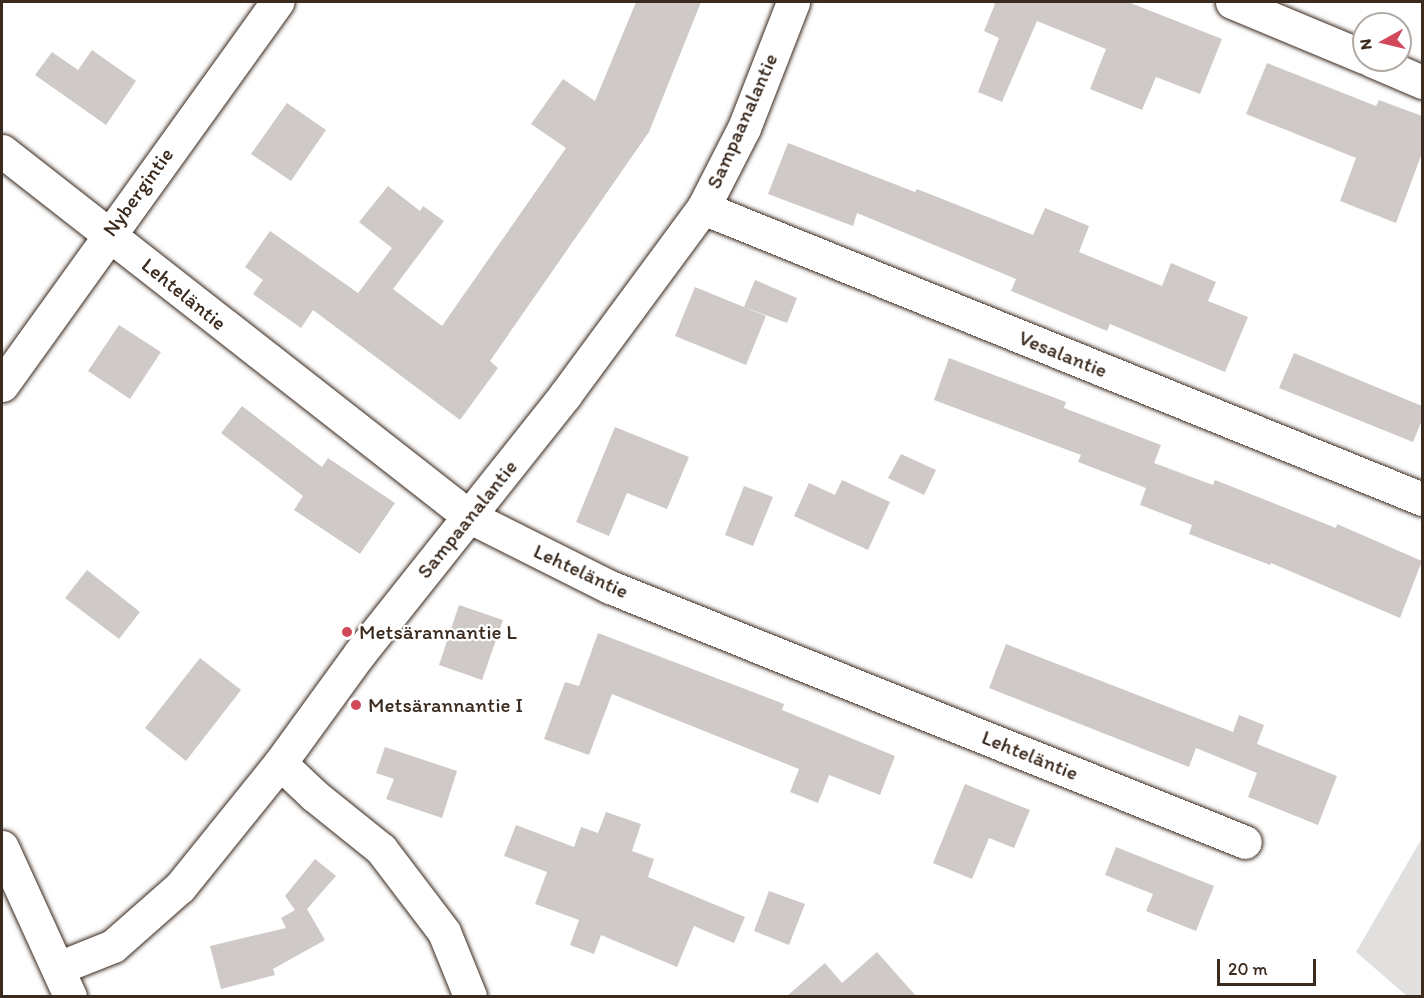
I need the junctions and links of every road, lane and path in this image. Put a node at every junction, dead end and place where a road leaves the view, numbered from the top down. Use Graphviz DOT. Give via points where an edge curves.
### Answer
graph roads {
  1 [pos="277,2"];
  2 [pos="793,2"];
  3 [pos="1232,2"];
  4 [pos="1352,52"];
  5 [pos="1399,72"];
  6 [pos="1422,82"];
  7 [pos="2,152"];
  8 [pos="703,208"];
  9 [pos="108,234"];
  10 [pos="2,385"];
  11 [pos="1422,500"];
  12 [pos="470,517"];
  13 [pos="280,763"];
  14 [pos="1245,842"];
  15 [pos="2,847"];
  16 [pos="64,982"];
  17 [pos="470,996"];
  1 -- 9 [label="street, Nybergintie"];
  2 -- 8 [label="street, Sampaanalantie" via="744,128"];
  3 -- 4 [label="street"];
  5 -- 6 [label="street"];
  7 -- 9 [label="street, Lehteläntie"];
  8 -- 11 [label="street, Vesalantie"];
  8 -- 12 [label="street, Sampaanalantie"];
  9 -- 10 [label="street, Nybergintie"];
  9 -- 12 [label="street, Lehteläntie"];
  12 -- 13 [label="street, Sampaanalantie" via="367,644"];
  12 -- 14 [label="street, Lehteläntie" via="610,587"];
  13 -- 16 [label="street, Sampaanalantie" via="180,887 113,946"];
  13 -- 17 [label="street" via="381,849 444,932"];
  15 -- 16 [label="street"];
}
